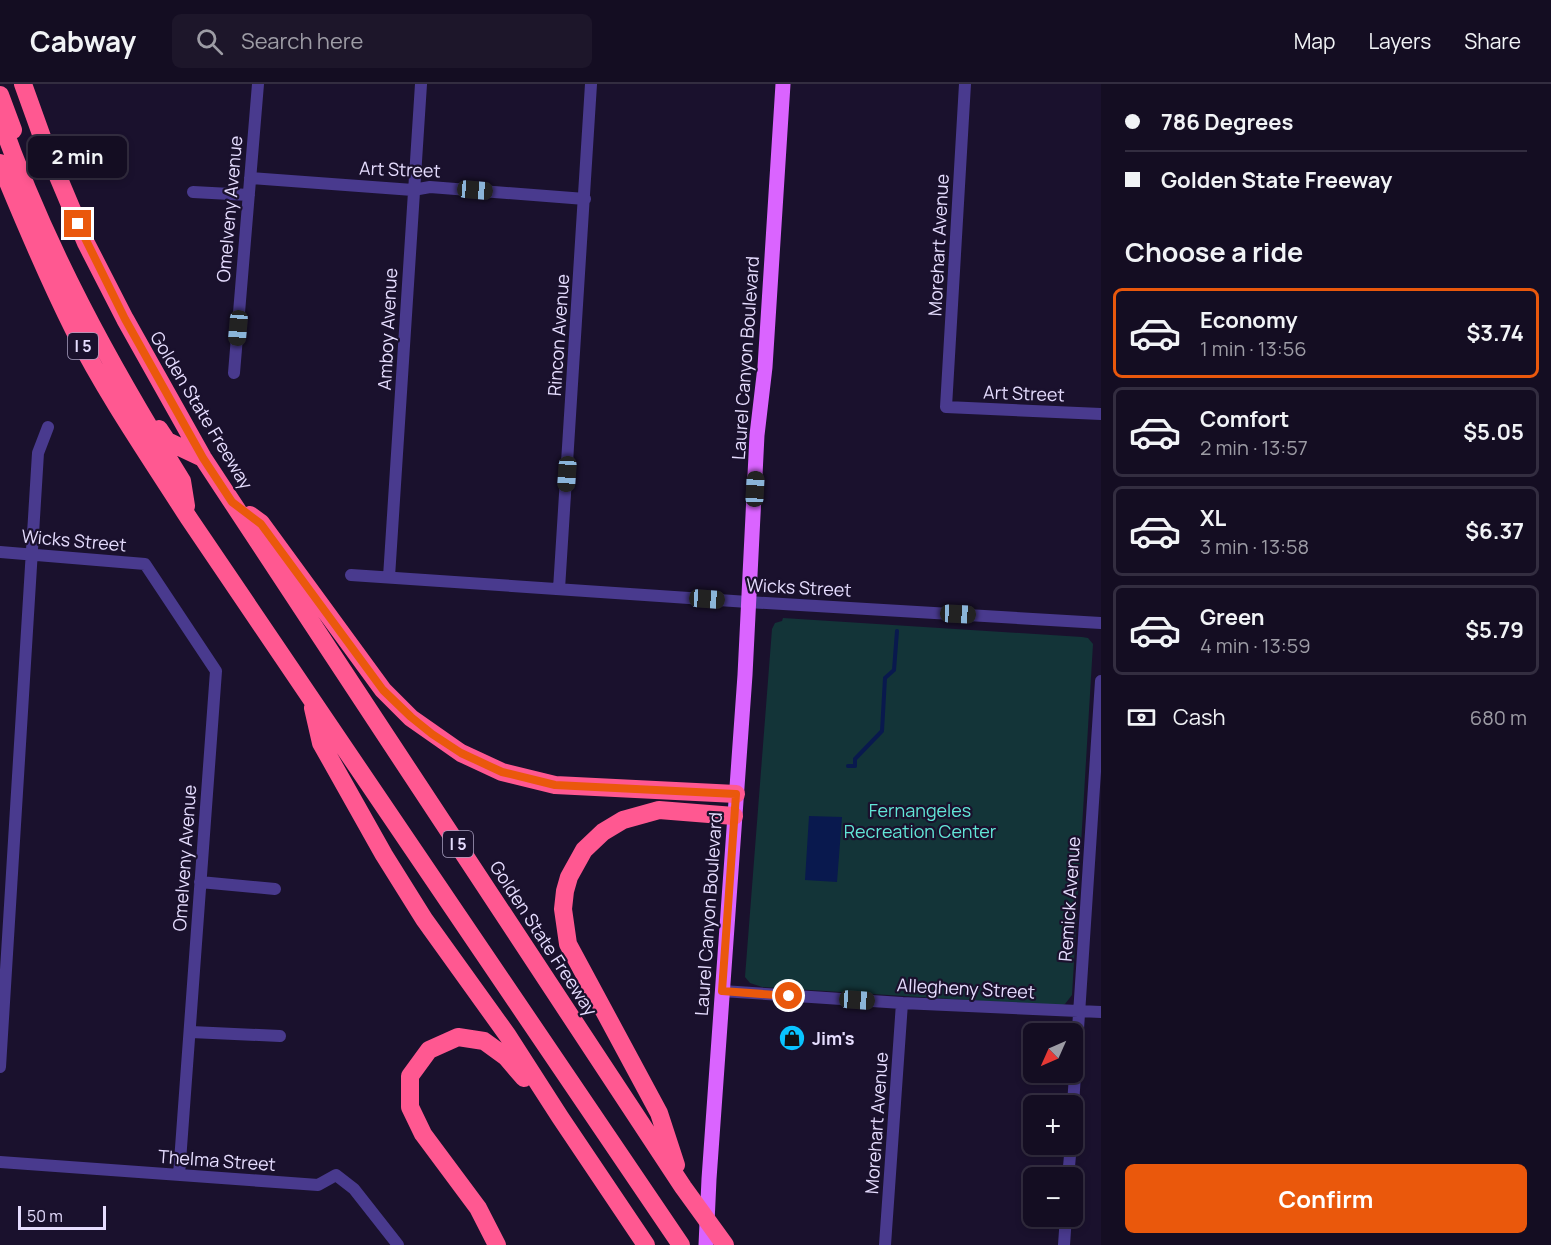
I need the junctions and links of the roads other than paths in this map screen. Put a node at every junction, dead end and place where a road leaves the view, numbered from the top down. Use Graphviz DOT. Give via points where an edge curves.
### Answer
graph roads {
  1 [pos="23,84"];
  2 [pos="258,84"];
  3 [pos="421,84"];
  4 [pos="591,84"];
  5 [pos="783,84"];
  6 [pos="965,84"];
  7 [pos="0,95"];
  8 [pos="0,118"];
  9 [pos="0,163"];
  10 [pos="250,178"];
  11 [pos="413,189"];
  12 [pos="194,192"];
  13 [pos="249,195"];
  14 [pos="585,199"];
  15 [pos="234,373"];
  16 [pos="946,407"];
  17 [pos="1101,414"];
  18 [pos="48,427"];
  19 [pos="203,458"];
  20 [pos="232,502"];
  21 [pos="188,517"];
  22 [pos="0,552"];
  23 [pos="32,554"];
  24 [pos="145,564"];
  25 [pos="351,574"];
  26 [pos="388,577"];
  27 [pos="559,589"];
  28 [pos="748,602"];
  29 [pos="1101,622"];
  30 [pos="1101,681"];
  31 [pos="310,697"];
  32 [pos="736,794"];
  33 [pos="734,816"];
  34 [pos="200,882"];
  35 [pos="275,889"];
  36 [pos="4,957"];
  37 [pos="722,991"];
  38 [pos="902,1003"];
  39 [pos="1080,1011"];
  40 [pos="1101,1012"];
  41 [pos="191,1032"];
  42 [pos="280,1036"];
  43 [pos="0,1067"];
  44 [pos="1074,1095"];
  45 [pos="560,1117"];
  46 [pos="0,1162"];
  47 [pos="179,1175"];
  48 [pos="683,1187"];
  49 [pos="1065,1227"];
  50 [pos="398,1245"];
  51 [pos="497,1245"];
  52 [pos="646,1245"];
  53 [pos="681,1245"];
  54 [pos="706,1245"];
  55 [pos="725,1245"];
  56 [pos="885,1245"];
  57 [pos="1064,1245"];
  1 -- 19 [label="highway, Golden State Freeway / I 5" via="86,243"];
  2 -- 10 [label="street, Omelveny Avenue"];
  3 -- 11 [label="street, Amboy Avenue"];
  4 -- 14 [label="street, Rincon Avenue"];
  5 -- 28 [label="main road, Laurel Canyon Boulevard"];
  6 -- 16 [label="street, Morehart Avenue"];
  7 -- 19 [label="highway" via="54,231 123,368 166,441"];
  8 -- 21 [label="highway" via="25,187 65,276 101,347 182,481"];
  9 -- 21 [label="highway, I 5" via="75,331"];
  10 -- 11 [label="street, Art Street"];
  10 -- 13 [label="street, Omelveny Avenue"];
  11 -- 14 [label="street, Art Street"];
  11 -- 26 [label="street, Amboy Avenue"];
  12 -- 13 [label="street"];
  13 -- 15 [label="street, Omelveny Avenue"];
  14 -- 27 [label="street, Rincon Avenue"];
  16 -- 17 [label="street, Art Street"];
  18 -- 23 [label="street" via="38,453"];
  19 -- 20 [label="highway, Golden State Freeway / I 5"];
  20 -- 32 [label="highway" via="261,524 383,690 432,734 461,753 502,772 555,785"];
  20 -- 48 [label="highway, Golden State Freeway / I 5"];
  21 -- 31 [label="highway, I 5"];
  22 -- 23 [label="street, Wicks Street"];
  23 -- 24 [label="street, Wicks Street"];
  23 -- 36 [label="street"];
  24 -- 34 [label="street, Omelveny Avenue" via="216,671"];
  25 -- 26 [label="street, Wicks Street"];
  26 -- 27 [label="street, Wicks Street"];
  27 -- 28 [label="street, Wicks Street"];
  28 -- 29 [label="street, Wicks Street"];
  28 -- 32 [label="main road, Laurel Canyon Boulevard"];
  30 -- 39 [label="street, Remick Avenue"];
  31 -- 45 [label="highway" via="321,742 384,855 424,920 508,1036"];
  31 -- 53 [label="highway, I 5"];
  32 -- 33 [label="main road, Laurel Canyon Boulevard"];
  33 -- 37 [label="main road, Laurel Canyon Boulevard"];
  33 -- 48 [label="highway" via="659,810 623,820 584,850 565,891 563,909 568,944 659,1113"];
  34 -- 35 [label="street"];
  34 -- 41 [label="street, Omelveny Avenue"];
  36 -- 43 [label="street"];
  37 -- 38 [label="street, Allegheny Street"];
  37 -- 54 [label="main road, Laurel Canyon Boulevard"];
  38 -- 39 [label="street, Allegheny Street"];
  38 -- 56 [label="street, Morehart Avenue"];
  39 -- 40 [label="street, Allegheny Street"];
  39 -- 44 [label="street, Remick Avenue"];
  41 -- 42 [label="street"];
  41 -- 47 [label="street, Omelveny Avenue"];
  45 -- 51 [label="highway" via="506,1057 484,1041 458,1036 429,1050 411,1076 410,1107 423,1134 478,1208"];
  45 -- 52 [label="highway"];
  46 -- 47 [label="street, Thelma Street"];
  47 -- 50 [label="street, Thelma Street" via="318,1185 336,1175 354,1189"];
  48 -- 55 [label="highway, Golden State Freeway / I 5"];
  49 -- 57 [label="street"];
}
